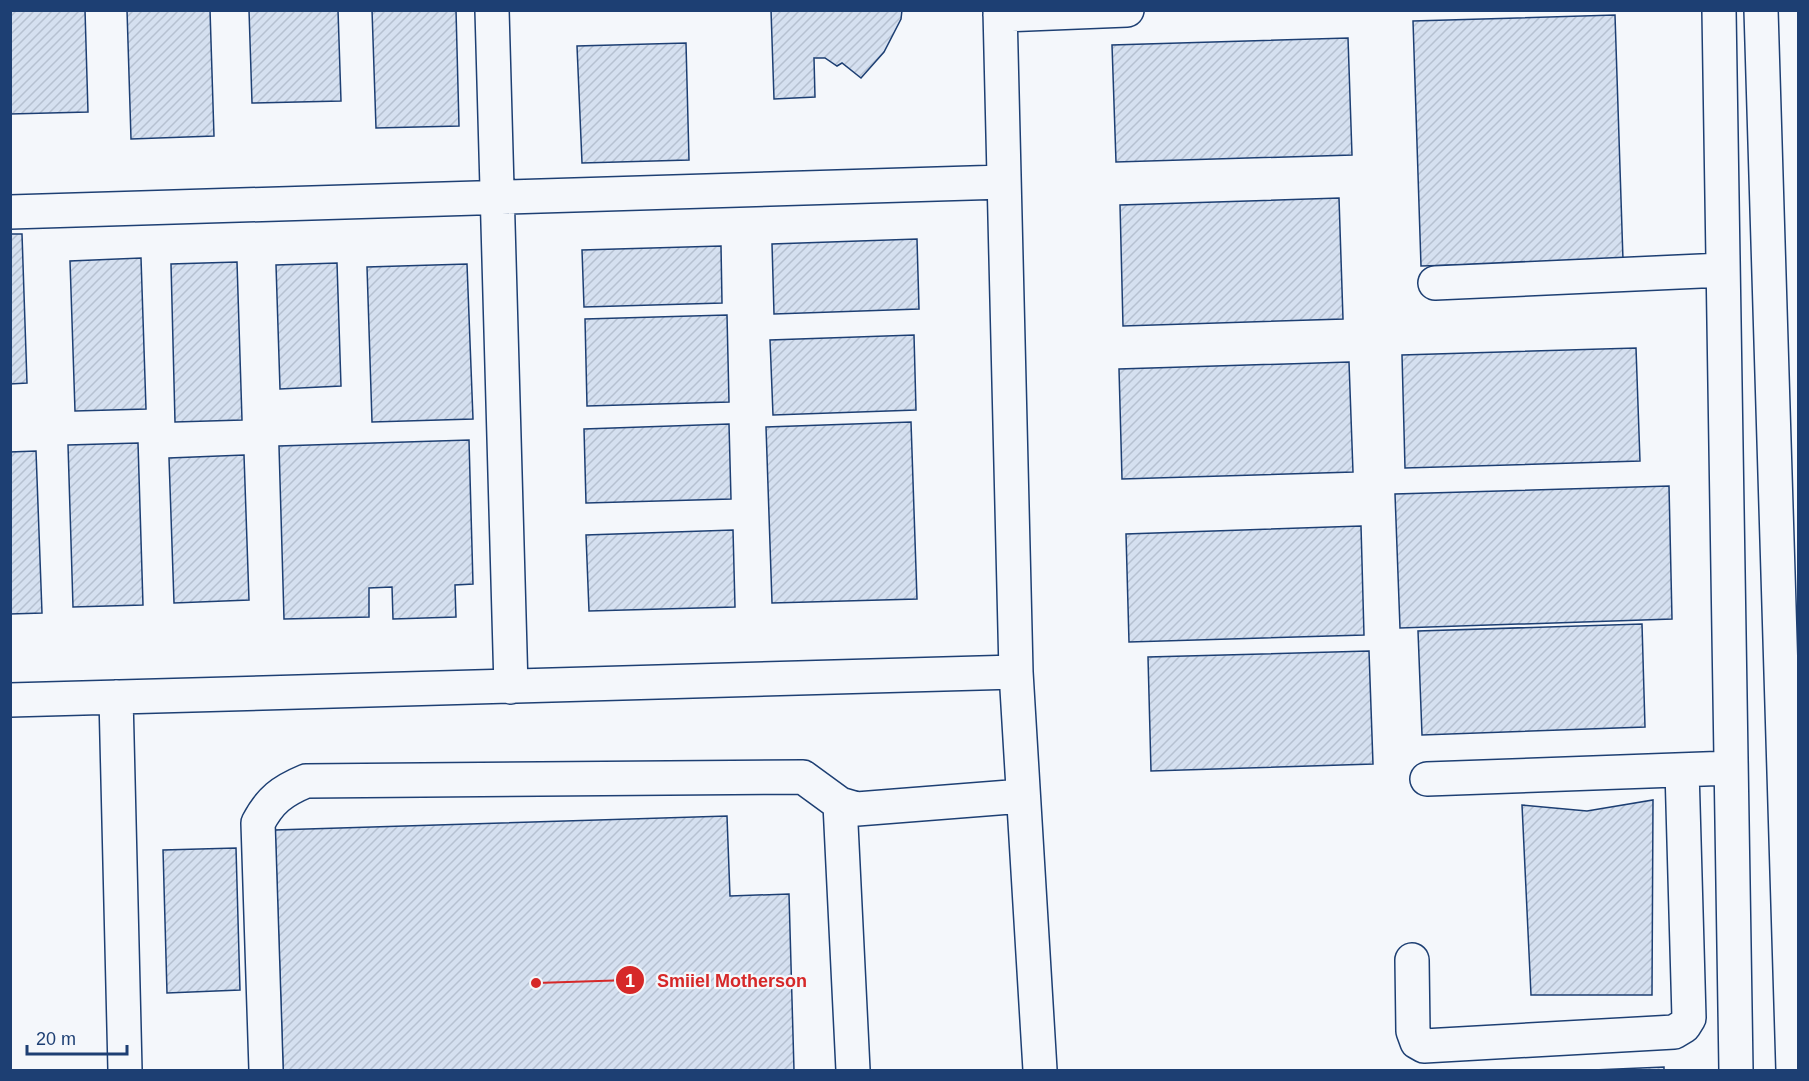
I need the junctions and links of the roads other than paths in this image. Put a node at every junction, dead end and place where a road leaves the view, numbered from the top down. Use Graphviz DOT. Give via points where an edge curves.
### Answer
graph roads {
  1 [pos="492,10"];
  2 [pos="1126,10"];
  3 [pos="1719,10"];
  4 [pos="1761,10"];
  5 [pos="1000,13"];
  6 [pos="1004,182"];
  7 [pos="497,197"];
  8 [pos="10,212"];
  9 [pos="1723,270"];
  10 [pos="1435,284"];
  11 [pos="1016,672"];
  12 [pos="512,687"];
  13 [pos="116,697"];
  14 [pos="10,700"];
  15 [pos="1731,768"];
  16 [pos="1682,770"];
  17 [pos="1427,779"];
  18 [pos="1023,796"];
  19 [pos="840,804"];
  20 [pos="1412,960"];
  21 [pos="1736,1025"];
  22 [pos="1684,1026"];
  23 [pos="125,1071"];
  24 [pos="266,1071"];
  25 [pos="853,1071"];
  26 [pos="1040,1071"];
  27 [pos="1736,1071"];
  28 [pos="1793,1071"];
  1 -- 7 [label="street"];
  2 -- 5 [label="street"];
  3 -- 9 [label="street"];
  4 -- 28 [label="street"];
  5 -- 6 [label="street"];
  6 -- 7 [label="street"];
  6 -- 11 [label="street"];
  7 -- 8 [label="street"];
  7 -- 12 [label="street"];
  9 -- 10 [label="street"];
  9 -- 15 [label="street"];
  11 -- 12 [label="street"];
  11 -- 18 [label="street"];
  12 -- 13 [label="street"];
  13 -- 14 [label="street"];
  13 -- 23 [label="street"];
  15 -- 16 [label="street"];
  15 -- 21 [label="street"];
  16 -- 17 [label="street"];
  16 -- 22 [label="street" via="1689,1017"];
  18 -- 19 [label="street" via="857,809"];
  18 -- 26 [label="street"];
  19 -- 24 [label="street" via="803,777 306,782 286,789 268,802 258,823"];
  19 -- 25 [label="street"];
  20 -- 22 [label="street" via="1413,1031 1417,1042 1424,1046 1674,1032"];
  21 -- 22 [label="street"];
  21 -- 27 [label="street"];
}
